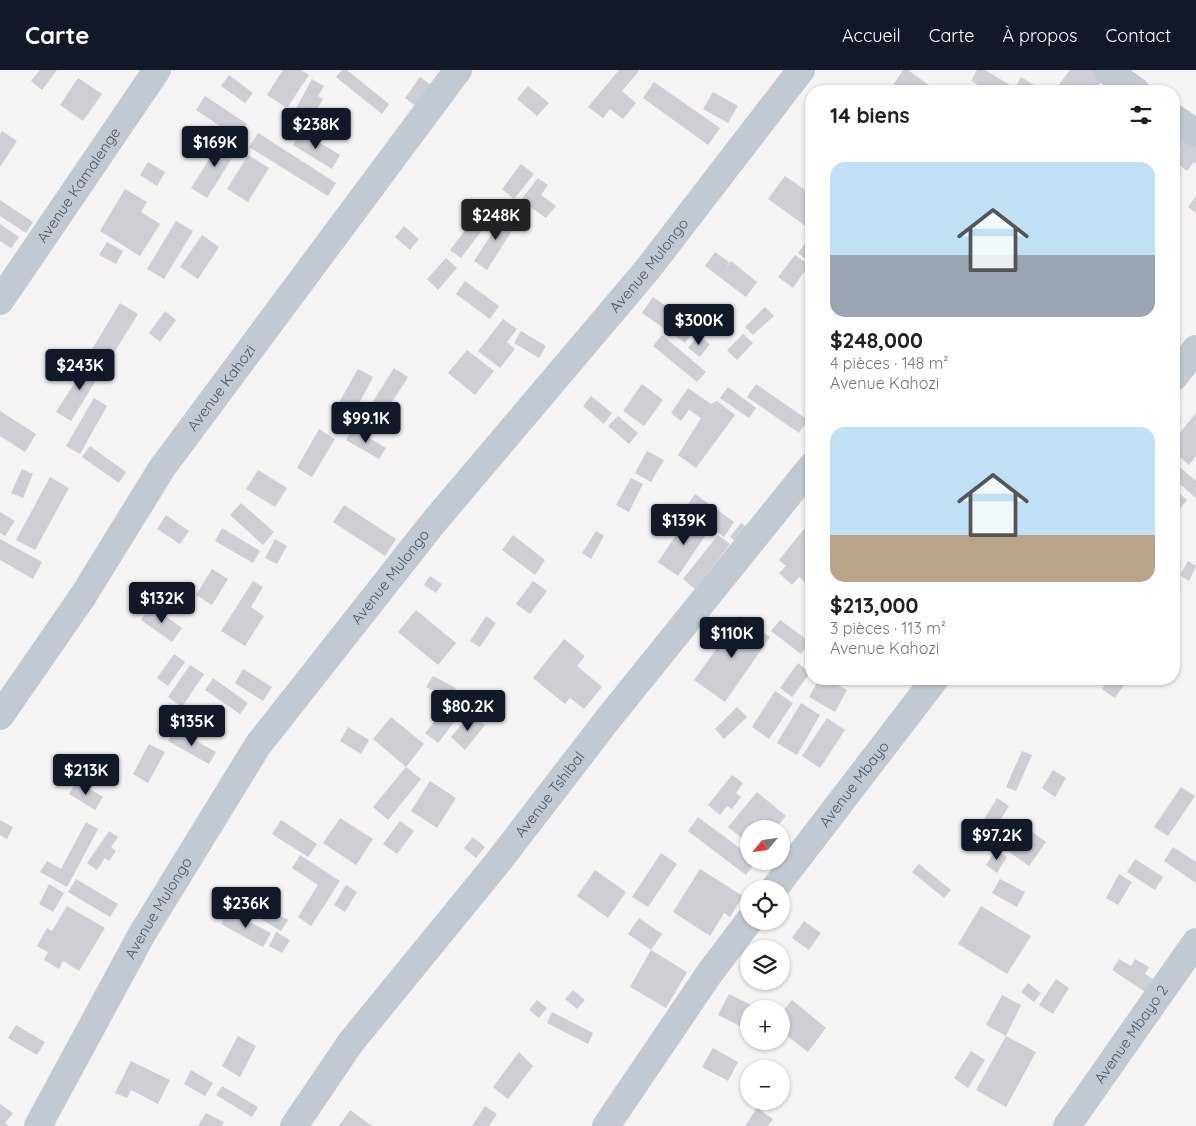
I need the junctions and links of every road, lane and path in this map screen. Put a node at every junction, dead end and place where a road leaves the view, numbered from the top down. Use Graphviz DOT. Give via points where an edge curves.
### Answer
graph roads {
  1 [pos="157,70"];
  2 [pos="458,70"];
  3 [pos="801,70"];
  4 [pos="1180,122"];
  5 [pos="1196,133"];
  6 [pos="0,301"];
  7 [pos="1196,349"];
  8 [pos="1180,369"];
  9 [pos="805,473"];
  10 [pos="930,685"];
  11 [pos="0,716"];
  12 [pos="781,880"];
  13 [pos="742,930"];
  14 [pos="1196,942"];
  15 [pos="38,1126"];
  16 [pos="294,1126"];
  17 [pos="606,1126"];
  18 [pos="1067,1126"];
  1 -- 6 [label="street, Avenue Kamalenge"];
  2 -- 11 [label="street, Avenue Kahozi" via="162,468 83,596"];
  3 -- 15 [label="street, Avenue Mulongo" via="647,270 433,523 258,745 142,934"];
  4 -- 5 [label="street"];
  7 -- 8 [label="street"];
  9 -- 16 [label="street, Avenue Tshibal" via="352,1042"];
  10 -- 12 [label="street, Avenue Mbayo"];
  13 -- 17 [label="street"];
  14 -- 18 [label="street, Avenue Mbayo 2"];
}
